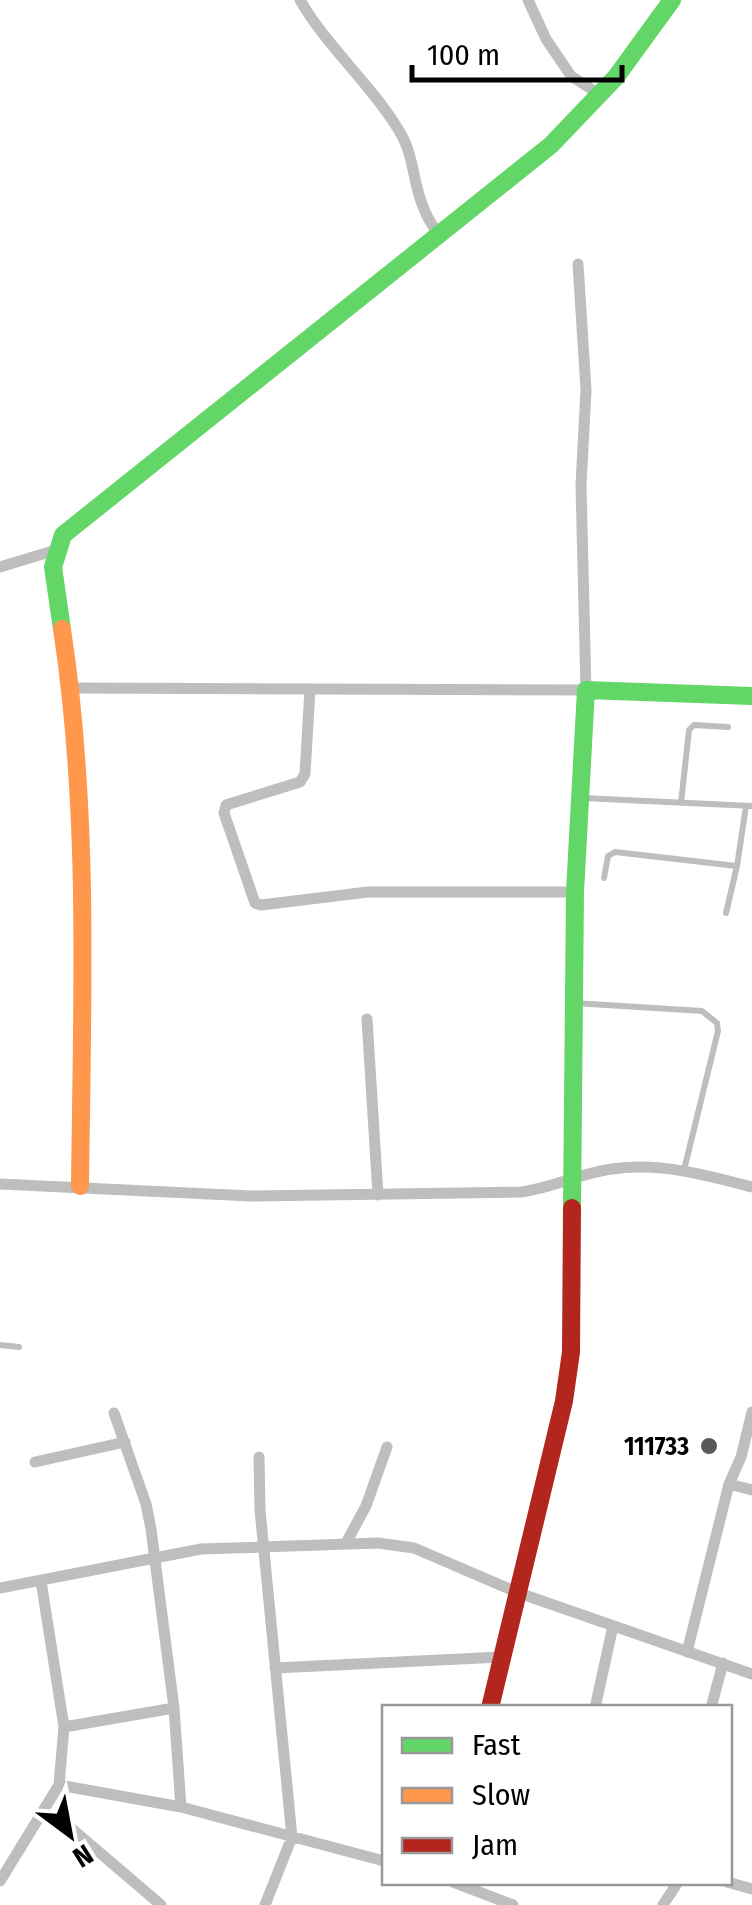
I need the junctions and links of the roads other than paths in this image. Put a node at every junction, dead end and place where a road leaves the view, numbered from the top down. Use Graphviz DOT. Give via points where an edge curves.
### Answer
graph roads {
  1 [pos="300,0"];
  2 [pos="528,0"];
  3 [pos="672,0"];
  4 [pos="602,96"];
  5 [pos="439,236"];
  6 [pos="578,264"];
  7 [pos="56,550"];
  8 [pos="0,567"];
  9 [pos="71,688"];
  10 [pos="310,689"];
  11 [pos="586,690"];
  12 [pos="752,696"];
  13 [pos="728,727"];
  14 [pos="581,798"];
  15 [pos="681,802"];
  16 [pos="749,806"];
  17 [pos="742,829"];
  18 [pos="752,831"];
  19 [pos="737,866"];
  20 [pos="604,878"];
  21 [pos="575,892"];
  22 [pos="726,913"];
  23 [pos="573,1003"];
  24 [pos="366,1019"];
  25 [pos="684,1170"];
  26 [pos="570,1180"];
  27 [pos="0,1184"];
  28 [pos="80,1186"];
  29 [pos="752,1187"];
  30 [pos="378,1195"];
  31 [pos="0,1345"];
  32 [pos="19,1346"];
  33 [pos="114,1412"];
  34 [pos="752,1412"];
  35 [pos="124,1442"];
  36 [pos="388,1448"];
  37 [pos="259,1457"];
  38 [pos="36,1462"];
  39 [pos="729,1484"];
  40 [pos="752,1490"];
  41 [pos="346,1543"];
  42 [pos="265,1546"];
  43 [pos="152,1557"];
  44 [pos="40,1581"];
  45 [pos="0,1588"];
  46 [pos="520,1593"];
  47 [pos="613,1626"];
  48 [pos="686,1652"];
  49 [pos="501,1657"];
  50 [pos="723,1663"];
  51 [pos="275,1668"];
  52 [pos="752,1674"];
  53 [pos="491,1705"];
  54 [pos="596,1705"];
  55 [pos="713,1705"];
  56 [pos="174,1708"];
  57 [pos="64,1727"];
  58 [pos="59,1785"];
  59 [pos="182,1807"];
  60 [pos="41,1814"];
  61 [pos="292,1837"];
  62 [pos="382,1860"];
  63 [pos="0,1881"];
  64 [pos="461,1885"];
  65 [pos="161,1905"];
  66 [pos="265,1905"];
  67 [pos="513,1905"];
  1 -- 5 [label="street" via="400,132"];
  2 -- 4 [label="street" via="570,76"];
  3 -- 4 [label="street"];
  4 -- 5 [label="street"];
  5 -- 7 [label="street" via="75,523"];
  6 -- 11 [label="street" via="586,390"];
  7 -- 8 [label="street"];
  7 -- 9 [label="street" via="54,586"];
  9 -- 10 [label="street"];
  9 -- 28 [label="street" via="83,922"];
  10 -- 11 [label="street"];
  10 -- 21 [label="street" via="300,782 226,805 256,903 368,892"];
  11 -- 12 [label="street"];
  11 -- 14 [label="street"];
  13 -- 15 [label="lane" via="691,726"];
  14 -- 15 [label="lane"];
  14 -- 21 [label="street"];
  15 -- 16 [label="lane"];
  16 -- 17 [label="lane"];
  17 -- 18 [label="lane"];
  17 -- 19 [label="lane"];
  19 -- 20 [label="lane" via="616,852 608,856"];
  19 -- 22 [label="lane"];
  21 -- 23 [label="street"];
  23 -- 25 [label="lane" via="702,1012 717,1023"];
  23 -- 26 [label="street"];
  24 -- 30 [label="street"];
  25 -- 26 [label="street" via="610,1169"];
  25 -- 29 [label="street"];
  26 -- 30 [label="street" via="521,1192"];
  26 -- 46 [label="street" via="571,1352"];
  27 -- 28 [label="street"];
  28 -- 30 [label="street"];
  31 -- 32 [label="lane"];
  33 -- 35 [label="street"];
  34 -- 39 [label="street"];
  35 -- 38 [label="street"];
  35 -- 43 [label="street" via="146,1504"];
  36 -- 41 [label="street"];
  37 -- 42 [label="street"];
  39 -- 40 [label="street"];
  39 -- 48 [label="street"];
  41 -- 42 [label="street"];
  41 -- 46 [label="street" via="414,1548"];
  42 -- 43 [label="street"];
  42 -- 51 [label="street"];
  43 -- 44 [label="street"];
  43 -- 56 [label="street"];
  44 -- 45 [label="street"];
  44 -- 57 [label="street"];
  46 -- 47 [label="street"];
  46 -- 49 [label="street"];
  47 -- 48 [label="street"];
  47 -- 54 [label="street"];
  48 -- 50 [label="street"];
  49 -- 51 [label="street"];
  49 -- 53 [label="street"];
  50 -- 52 [label="street"];
  50 -- 55 [label="street"];
  51 -- 61 [label="street"];
  56 -- 57 [label="street"];
  56 -- 59 [label="street"];
  57 -- 58 [label="street"];
  58 -- 59 [label="street"];
  58 -- 60 [label="street"];
  59 -- 61 [label="street"];
  60 -- 63 [label="street"];
  60 -- 65 [label="street" via="86,1840"];
  61 -- 62 [label="street"];
  61 -- 66 [label="street"];
  64 -- 67 [label="street"];
}
